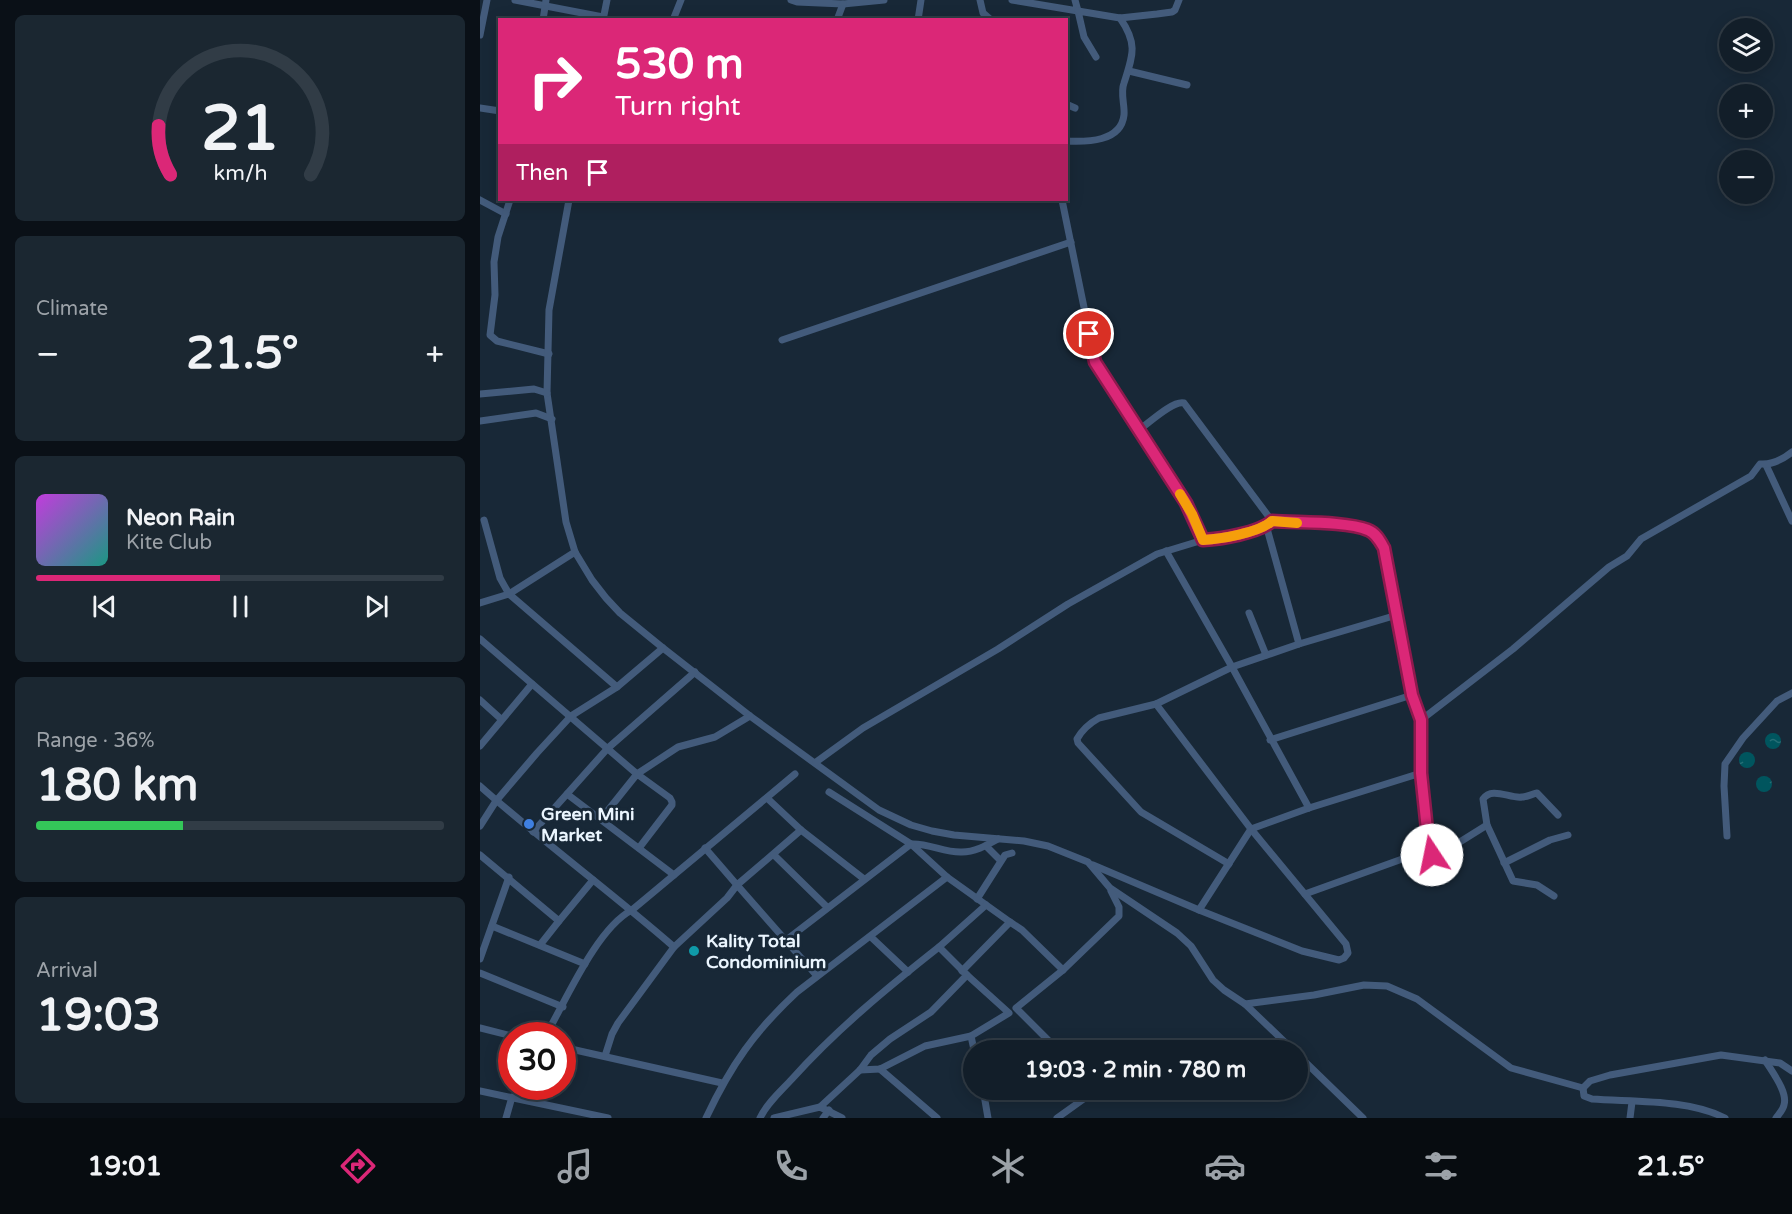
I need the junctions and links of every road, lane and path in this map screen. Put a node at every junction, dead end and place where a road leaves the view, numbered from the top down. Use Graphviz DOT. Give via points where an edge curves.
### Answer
graph roads {
  1 [pos="487,0"];
  2 [pos="515,0"];
  3 [pos="607,0"];
  4 [pos="681,0"];
  5 [pos="791,0"];
  6 [pos="884,0"];
  7 [pos="921,0"];
  8 [pos="980,0"];
  9 [pos="1012,0"];
  10 [pos="1075,0"];
  11 [pos="1179,0"];
  12 [pos="546,3"];
  13 [pos="843,4"];
  14 [pos="1078,11"];
  15 [pos="543,18"];
  16 [pos="603,18"];
  17 [pos="674,18"];
  18 [pos="838,18"];
  19 [pos="918,18"];
  20 [pos="989,18"];
  21 [pos="1120,18"];
  22 [pos="480,35"];
  23 [pos="1096,57"];
  24 [pos="1129,71"];
  25 [pos="1188,85"];
  26 [pos="1068,105"];
  27 [pos="480,108"];
  28 [pos="1075,108"];
  29 [pos="498,111"];
  30 [pos="1068,141"];
  31 [pos="480,200"];
  32 [pos="510,201"];
  33 [pos="569,201"];
  34 [pos="1062,201"];
  35 [pos="506,214"];
  36 [pos="1071,242"];
  37 [pos="782,340"];
  38 [pos="549,354"];
  39 [pos="547,393"];
  40 [pos="480,394"];
  41 [pos="552,419"];
  42 [pos="480,421"];
  43 [pos="1139,430"];
  44 [pos="1792,452"];
  45 [pos="1767,465"];
  46 [pos="1791,518"];
  47 [pos="484,520"];
  48 [pos="1269,523"];
  49 [pos="1203,540"];
  50 [pos="1166,551"];
  51 [pos="575,552"];
  52 [pos="509,594"];
  53 [pos="480,603"];
  54 [pos="1250,613"];
  55 [pos="1397,615"];
  56 [pos="480,639"];
  57 [pos="1299,644"];
  58 [pos="663,648"];
  59 [pos="1266,655"];
  60 [pos="1232,667"];
  61 [pos="694,672"];
  62 [pos="532,684"];
  63 [pos="617,687"];
  64 [pos="1792,693"];
  65 [pos="1412,695"];
  66 [pos="480,700"];
  67 [pos="1156,704"];
  68 [pos="571,716"];
  69 [pos="750,716"];
  70 [pos="501,719"];
  71 [pos="1421,720"];
  72 [pos="1270,740"];
  73 [pos="480,746"];
  74 [pos="608,748"];
  75 [pos="816,762"];
  76 [pos="1421,773"];
  77 [pos="637,774"];
  78 [pos="795,774"];
  79 [pos="480,786"];
  80 [pos="829,792"];
  81 [pos="567,794"];
  82 [pos="767,798"];
  83 [pos="496,801"];
  84 [pos="1309,808"];
  85 [pos="1558,815"];
  86 [pos="601,819"];
  87 [pos="1487,825"];
  88 [pos="480,826"];
  89 [pos="1251,829"];
  90 [pos="801,830"];
  91 [pos="533,832"];
  92 [pos="1568,835"];
  93 [pos="1727,836"];
  94 [pos="1000,838"];
  95 [pos="911,844"];
  96 [pos="986,846"];
  97 [pos="639,848"];
  98 [pos="705,848"];
  99 [pos="1430,849"];
  100 [pos="1012,854"];
  101 [pos="480,855"];
  102 [pos="774,855"];
  103 [pos="1000,860"];
  104 [pos="1088,862"];
  105 [pos="1504,863"];
  106 [pos="1229,864"];
  107 [pos="674,875"];
  108 [pos="947,877"];
  109 [pos="508,878"];
  110 [pos="864,879"];
  111 [pos="593,880"];
  112 [pos="740,888"];
  113 [pos="1110,888"];
  114 [pos="1305,894"];
  115 [pos="1554,896"];
  116 [pos="977,898"];
  117 [pos="986,905"];
  118 [pos="827,908"];
  119 [pos="632,910"];
  120 [pos="1199,910"];
  121 [pos="559,921"];
  122 [pos="1010,922"];
  123 [pos="492,926"];
  124 [pos="871,937"];
  125 [pos="785,941"];
  126 [pos="540,945"];
  127 [pos="674,947"];
  128 [pos="939,947"];
  129 [pos="480,959"];
  130 [pos="585,964"];
  131 [pos="1063,970"];
  132 [pos="908,972"];
  133 [pos="480,973"];
  134 [pos="965,973"];
  135 [pos="817,976"];
  136 [pos="1245,1004"];
  137 [pos="563,1006"];
  138 [pos="1016,1008"];
  139 [pos="1009,1013"];
  140 [pos="554,1022"];
  141 [pos="480,1028"];
  142 [pos="498,1032"];
  143 [pos="971,1036"];
  144 [pos="972,1040"];
  145 [pos="1048,1040"];
  146 [pos="1283,1040"];
  147 [pos="576,1050"];
  148 [pos="605,1056"];
  149 [pos="1765,1060"];
  150 [pos="1308,1065"];
  151 [pos="880,1069"];
  152 [pos="860,1070"];
  153 [pos="1792,1071"];
  154 [pos="722,1083"];
  155 [pos="1583,1088"];
  156 [pos="480,1091"];
  157 [pos="498,1094"];
  158 [pos="511,1100"];
  159 [pos="529,1100"];
  160 [pos="985,1100"];
  161 [pos="1082,1100"];
  162 [pos="1632,1102"];
  163 [pos="820,1107"];
  164 [pos="829,1110"];
  165 [pos="506,1118"];
  166 [pos="608,1118"];
  167 [pos="706,1118"];
  168 [pos="760,1118"];
  169 [pos="774,1118"];
  170 [pos="823,1118"];
  171 [pos="842,1118"];
  172 [pos="937,1118"];
  173 [pos="988,1118"];
  174 [pos="1057,1118"];
  175 [pos="1363,1118"];
  176 [pos="1630,1118"];
  177 [pos="1725,1118"];
  178 [pos="1776,1118"];
  1 -- 22 [label="street"];
  2 -- 12 [label="street"];
  3 -- 16 [label="street"];
  4 -- 17 [label="street"];
  5 -- 13 [label="street"];
  6 -- 13 [label="street"];
  7 -- 19 [label="street"];
  8 -- 20 [label="street"];
  9 -- 14 [label="street"];
  10 -- 14 [label="street"];
  11 -- 21 [label="street" via="1172,12"];
  12 -- 15 [label="street"];
  12 -- 16 [label="street"];
  13 -- 18 [label="street"];
  14 -- 21 [label="street"];
  14 -- 23 [label="street" via="1084,37"];
  21 -- 24 [label="street" via="1131,36"];
  24 -- 25 [label="street"];
  24 -- 30 [label="street" via="1123,87 1124,116 1117,129 1093,141"];
  26 -- 28 [label="street"];
  27 -- 29 [label="street"];
  31 -- 35 [label="street"];
  32 -- 35 [label="street"];
  33 -- 38 [label="street" via="549,310"];
  34 -- 36 [label="street"];
  35 -- 38 [label="street" via="494,262 490,335 497,341"];
  36 -- 37 [label="street"];
  36 -- 43 [label="street" via="1095,362"];
  38 -- 39 [label="street"];
  39 -- 40 [label="street" via="534,389"];
  39 -- 41 [label="street"];
  41 -- 42 [label="street" via="536,413"];
  41 -- 51 [label="street" via="566,522"];
  43 -- 48 [label="street" via="1170,407 1184,403"];
  43 -- 49 [label="street" via="1192,514"];
  44 -- 45 [label="street"];
  45 -- 46 [label="street"];
  45 -- 71 [label="street" via="1760,464 1751,476 1641,539 1627,556"];
  47 -- 52 [label="street" via="500,579"];
  48 -- 49 [label="street"];
  48 -- 55 [label="street" via="1345,525 1376,535 1384,548"];
  48 -- 57 [label="street"];
  49 -- 50 [label="street"];
  50 -- 60 [label="street"];
  50 -- 75 [label="street" via="1068,604 863,728"];
  51 -- 52 [label="street"];
  51 -- 58 [label="street" via="620,613"];
  52 -- 53 [label="street"];
  52 -- 63 [label="street"];
  54 -- 59 [label="street"];
  55 -- 57 [label="street"];
  55 -- 65 [label="street"];
  56 -- 62 [label="street"];
  57 -- 59 [label="street"];
  58 -- 61 [label="street"];
  58 -- 63 [label="street"];
  59 -- 60 [label="street"];
  60 -- 67 [label="street"];
  60 -- 72 [label="street"];
  61 -- 69 [label="street"];
  61 -- 74 [label="street"];
  62 -- 68 [label="street"];
  62 -- 70 [label="street"];
  63 -- 68 [label="street"];
  64 -- 93 [label="street" via="1777,701 1725,764"];
  65 -- 71 [label="street"];
  65 -- 72 [label="street"];
  66 -- 70 [label="street"];
  67 -- 89 [label="street"];
  67 -- 106 [label="street" via="1099,718 1080,733 1078,743 1141,812"];
  68 -- 74 [label="street"];
  68 -- 83 [label="street"];
  69 -- 75 [label="street"];
  69 -- 77 [label="street" via="715,737 678,747"];
  70 -- 73 [label="street"];
  71 -- 76 [label="street"];
  72 -- 84 [label="street"];
  74 -- 77 [label="street"];
  74 -- 81 [label="street"];
  75 -- 94 [label="street" via="879,810 911,825 954,835"];
  76 -- 84 [label="street"];
  76 -- 99 [label="street"];
  77 -- 86 [label="street"];
  77 -- 97 [label="street" via="672,802"];
  78 -- 82 [label="street"];
  79 -- 83 [label="street"];
  80 -- 95 [label="street"];
  81 -- 86 [label="street"];
  81 -- 91 [label="street"];
  82 -- 90 [label="street"];
  82 -- 98 [label="street"];
  83 -- 88 [label="street"];
  83 -- 91 [label="street"];
  84 -- 89 [label="street"];
  85 -- 87 [label="street" via="1537,793 1520,798 1491,794 1484,800"];
  86 -- 97 [label="street"];
  87 -- 99 [label="street" via="1439,855 1432,855"];
  87 -- 105 [label="street"];
  89 -- 106 [label="street"];
  89 -- 114 [label="street"];
  90 -- 102 [label="street"];
  90 -- 110 [label="street"];
  91 -- 111 [label="street"];
  92 -- 105 [label="street"];
  94 -- 96 [label="street"];
  94 -- 104 [label="street" via="1048,846"];
  95 -- 96 [label="street" via="962,853"];
  95 -- 108 [label="street"];
  95 -- 110 [label="street"];
  96 -- 103 [label="street"];
  97 -- 107 [label="street"];
  98 -- 107 [label="street"];
  98 -- 112 [label="street"];
  99 -- 114 [label="street"];
  100 -- 103 [label="street"];
  101 -- 109 [label="street"];
  102 -- 112 [label="street"];
  102 -- 118 [label="street"];
  103 -- 116 [label="street"];
  104 -- 113 [label="street"];
  104 -- 120 [label="street"];
  105 -- 115 [label="street" via="1513,881 1537,885"];
  106 -- 120 [label="street"];
  107 -- 119 [label="street"];
  108 -- 116 [label="street"];
  108 -- 124 [label="street"];
  109 -- 121 [label="street"];
  109 -- 123 [label="street"];
  110 -- 118 [label="street"];
  111 -- 119 [label="street"];
  111 -- 121 [label="street"];
  112 -- 125 [label="street"];
  112 -- 127 [label="street"];
  113 -- 131 [label="street" via="1119,916"];
  113 -- 136 [label="street" via="1178,933 1213,980"];
  114 -- 120 [label="street" via="1346,944 1348,953 1344,958 1319,957"];
  116 -- 117 [label="street"];
  117 -- 122 [label="street"];
  117 -- 128 [label="street"];
  118 -- 125 [label="street"];
  119 -- 127 [label="street"];
  119 -- 130 [label="street" via="618,919"];
  121 -- 126 [label="street"];
  122 -- 131 [label="street"];
  122 -- 134 [label="street"];
  123 -- 126 [label="street"];
  123 -- 129 [label="street"];
  124 -- 132 [label="street"];
  124 -- 135 [label="street"];
  125 -- 135 [label="street"];
  126 -- 130 [label="street"];
  127 -- 148 [label="street" via="618,1023"];
  128 -- 132 [label="street"];
  128 -- 134 [label="street"];
  130 -- 137 [label="street"];
  131 -- 138 [label="street"];
  132 -- 168 [label="street" via="822,1046"];
  133 -- 137 [label="street"];
  134 -- 139 [label="street"];
  134 -- 152 [label="street" via="931,1012 890,1038"];
  135 -- 154 [label="street" via="749,1041"];
  136 -- 146 [label="street"];
  136 -- 155 [label="street" via="1364,985 1387,986 1417,999 1511,1068"];
  137 -- 140 [label="street"];
  138 -- 139 [label="street"];
  138 -- 145 [label="street"];
  139 -- 143 [label="street"];
  141 -- 142 [label="street"];
  143 -- 144 [label="street"];
  143 -- 151 [label="street" via="925,1046"];
  147 -- 148 [label="street"];
  148 -- 154 [label="street"];
  149 -- 153 [label="street"];
  149 -- 155 [label="street" via="1714,1056 1610,1075 1590,1081"];
  149 -- 178 [label="street" via="1785,1100"];
  150 -- 175 [label="street"];
  151 -- 152 [label="street"];
  151 -- 172 [label="street"];
  152 -- 163 [label="street"];
  154 -- 167 [label="street"];
  155 -- 162 [label="street" via="1584,1096 1592,1099"];
  156 -- 157 [label="street"];
  158 -- 165 [label="street"];
  159 -- 166 [label="street"];
  160 -- 173 [label="street"];
  161 -- 174 [label="street"];
  162 -- 176 [label="street"];
  162 -- 177 [label="street" via="1690,1106"];
  163 -- 164 [label="street"];
  163 -- 169 [label="street"];
  164 -- 170 [label="street"];
  164 -- 171 [label="street"];
}
